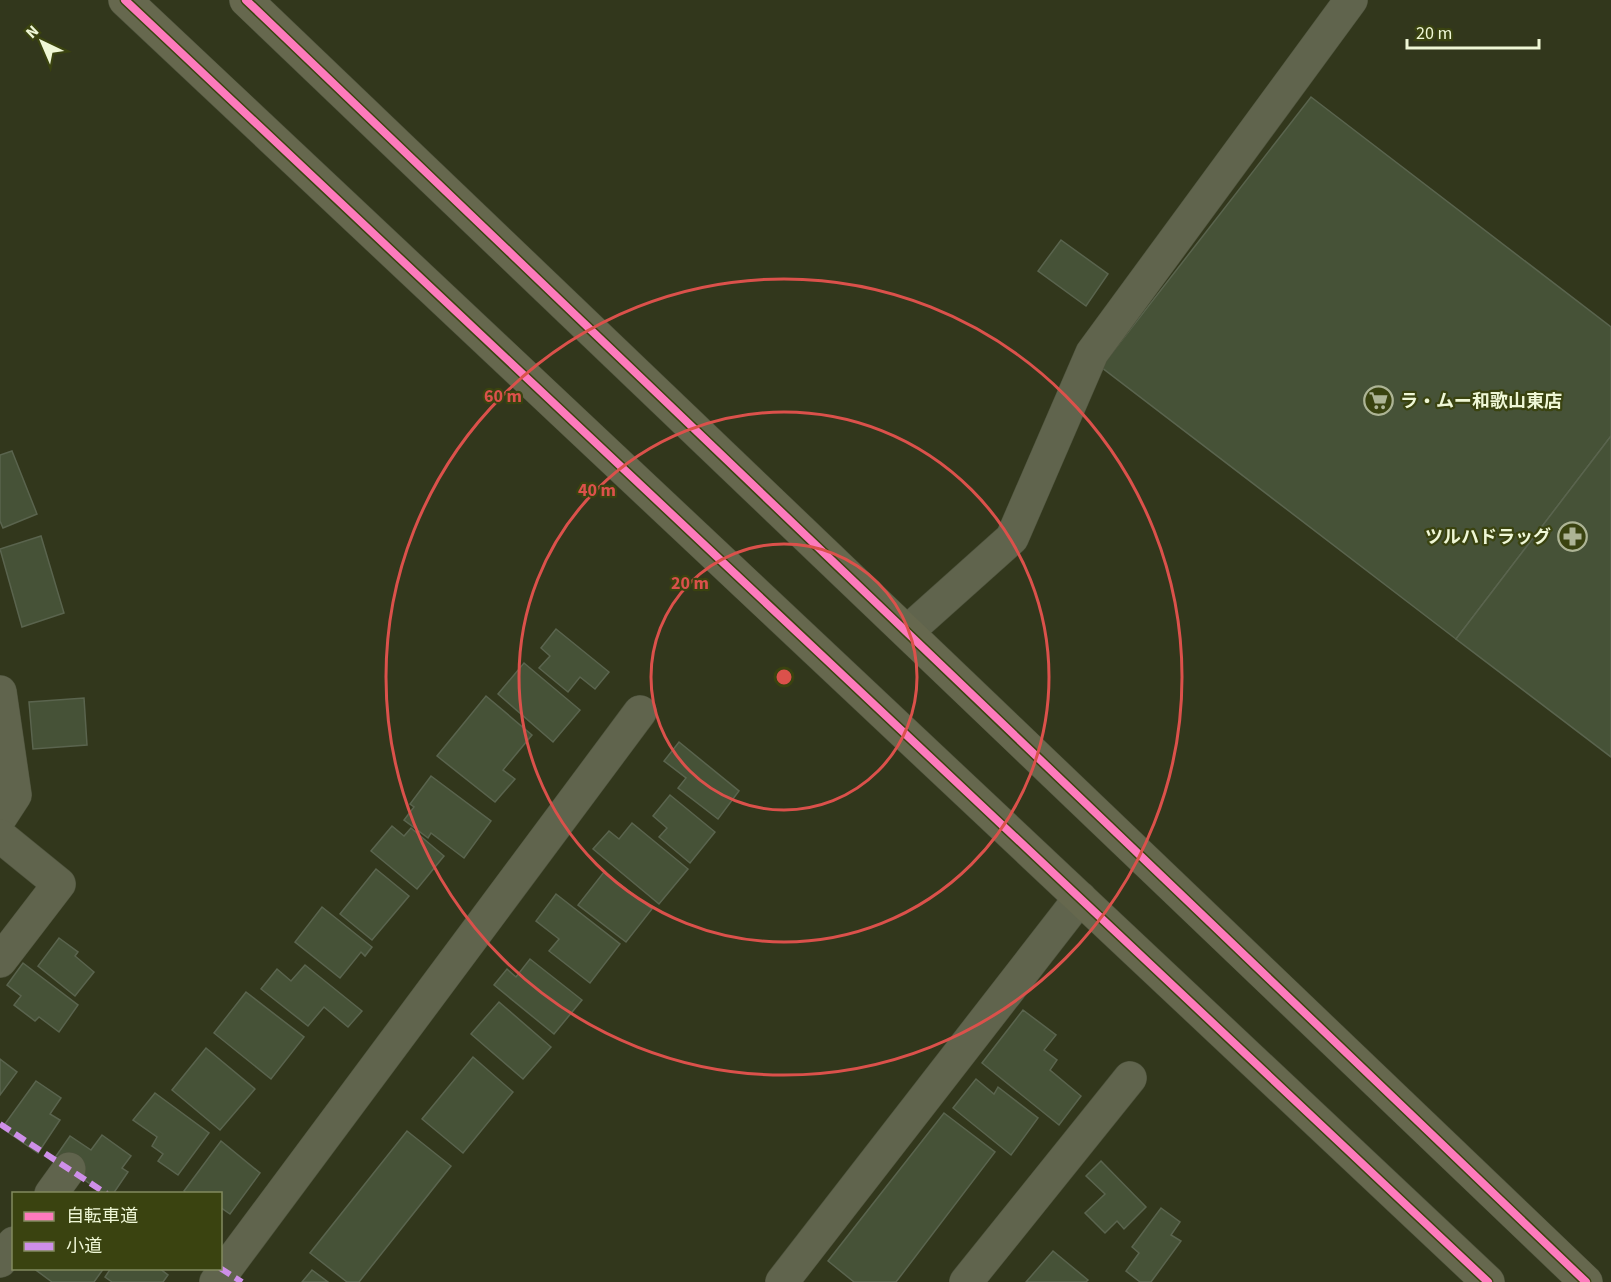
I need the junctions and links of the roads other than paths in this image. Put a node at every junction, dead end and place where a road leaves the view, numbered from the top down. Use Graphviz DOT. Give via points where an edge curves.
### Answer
graph roads {
  1 [pos="125,0"];
  2 [pos="246,0"];
  3 [pos="1351,0"];
  4 [pos="907,632"];
  5 [pos="0,692"];
  6 [pos="640,712"];
  7 [pos="0,818"];
  8 [pos="0,837"];
  9 [pos="1080,898"];
  10 [pos="0,961"];
  11 [pos="1130,1078"];
  12 [pos="12,1246"];
  13 [pos="0,1262"];
  14 [pos="216,1282"];
  15 [pos="782,1282"];
  16 [pos="966,1282"];
  17 [pos="1488,1282"];
  18 [pos="1586,1282"];
  1 -- 9 [label="street"];
  2 -- 4 [label="street"];
  3 -- 4 [label="street" via="1092,353 1012,538"];
  4 -- 18 [label="street"];
  5 -- 7 [label="street" via="15,795"];
  6 -- 14 [label="street"];
  8 -- 10 [label="street" via="59,884"];
  9 -- 15 [label="street"];
  9 -- 17 [label="street"];
  11 -- 16 [label="street"];
  12 -- 13 [label="street"];
}
